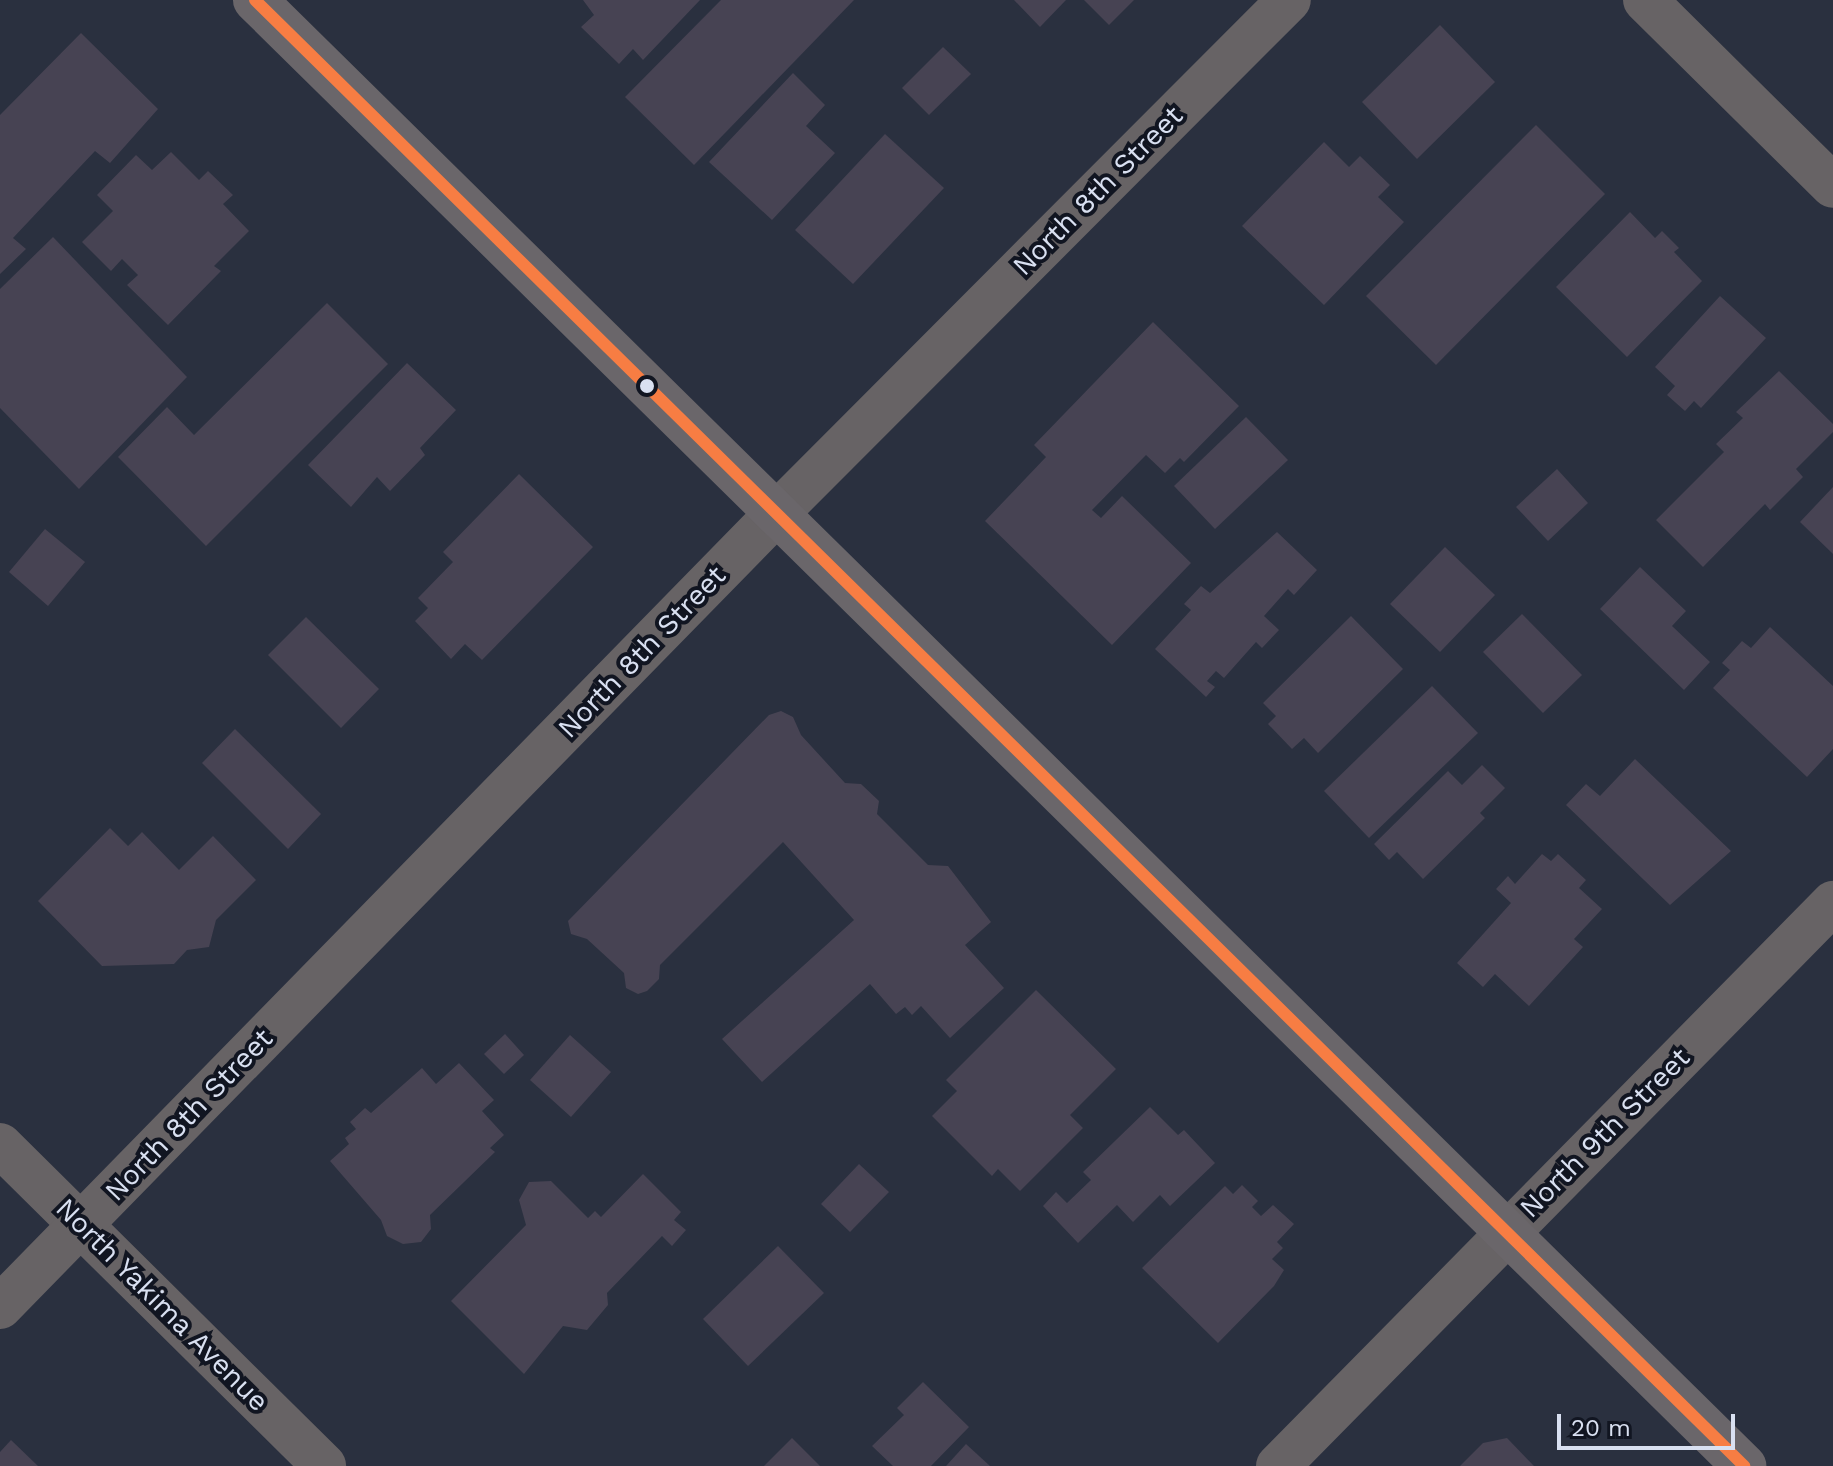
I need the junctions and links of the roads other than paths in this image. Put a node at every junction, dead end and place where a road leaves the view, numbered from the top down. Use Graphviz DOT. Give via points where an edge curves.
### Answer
graph roads {
  1 [pos="255,0"];
  2 [pos="1289,0"];
  3 [pos="1645,0"];
  4 [pos="1833,186"];
  5 [pos="776,514"];
  6 [pos="1833,903"];
  7 [pos="0,1145"];
  8 [pos="82,1225"];
  9 [pos="1506,1233"];
  10 [pos="0,1307"];
  11 [pos="324,1466"];
  12 [pos="1278,1466"];
  13 [pos="1744,1466"];
  1 -- 5 [label="main road"];
  2 -- 5 [label="street, North 8th Street"];
  3 -- 4 [label="street"];
  5 -- 8 [label="street, North 8th Street"];
  5 -- 9 [label="main road"];
  6 -- 9 [label="street, North 9th Street"];
  7 -- 8 [label="street, North Yakima Avenue"];
  8 -- 10 [label="street, North 8th Street"];
  8 -- 11 [label="street, North Yakima Avenue"];
  9 -- 12 [label="street, North 9th Street"];
  9 -- 13 [label="main road"];
}
